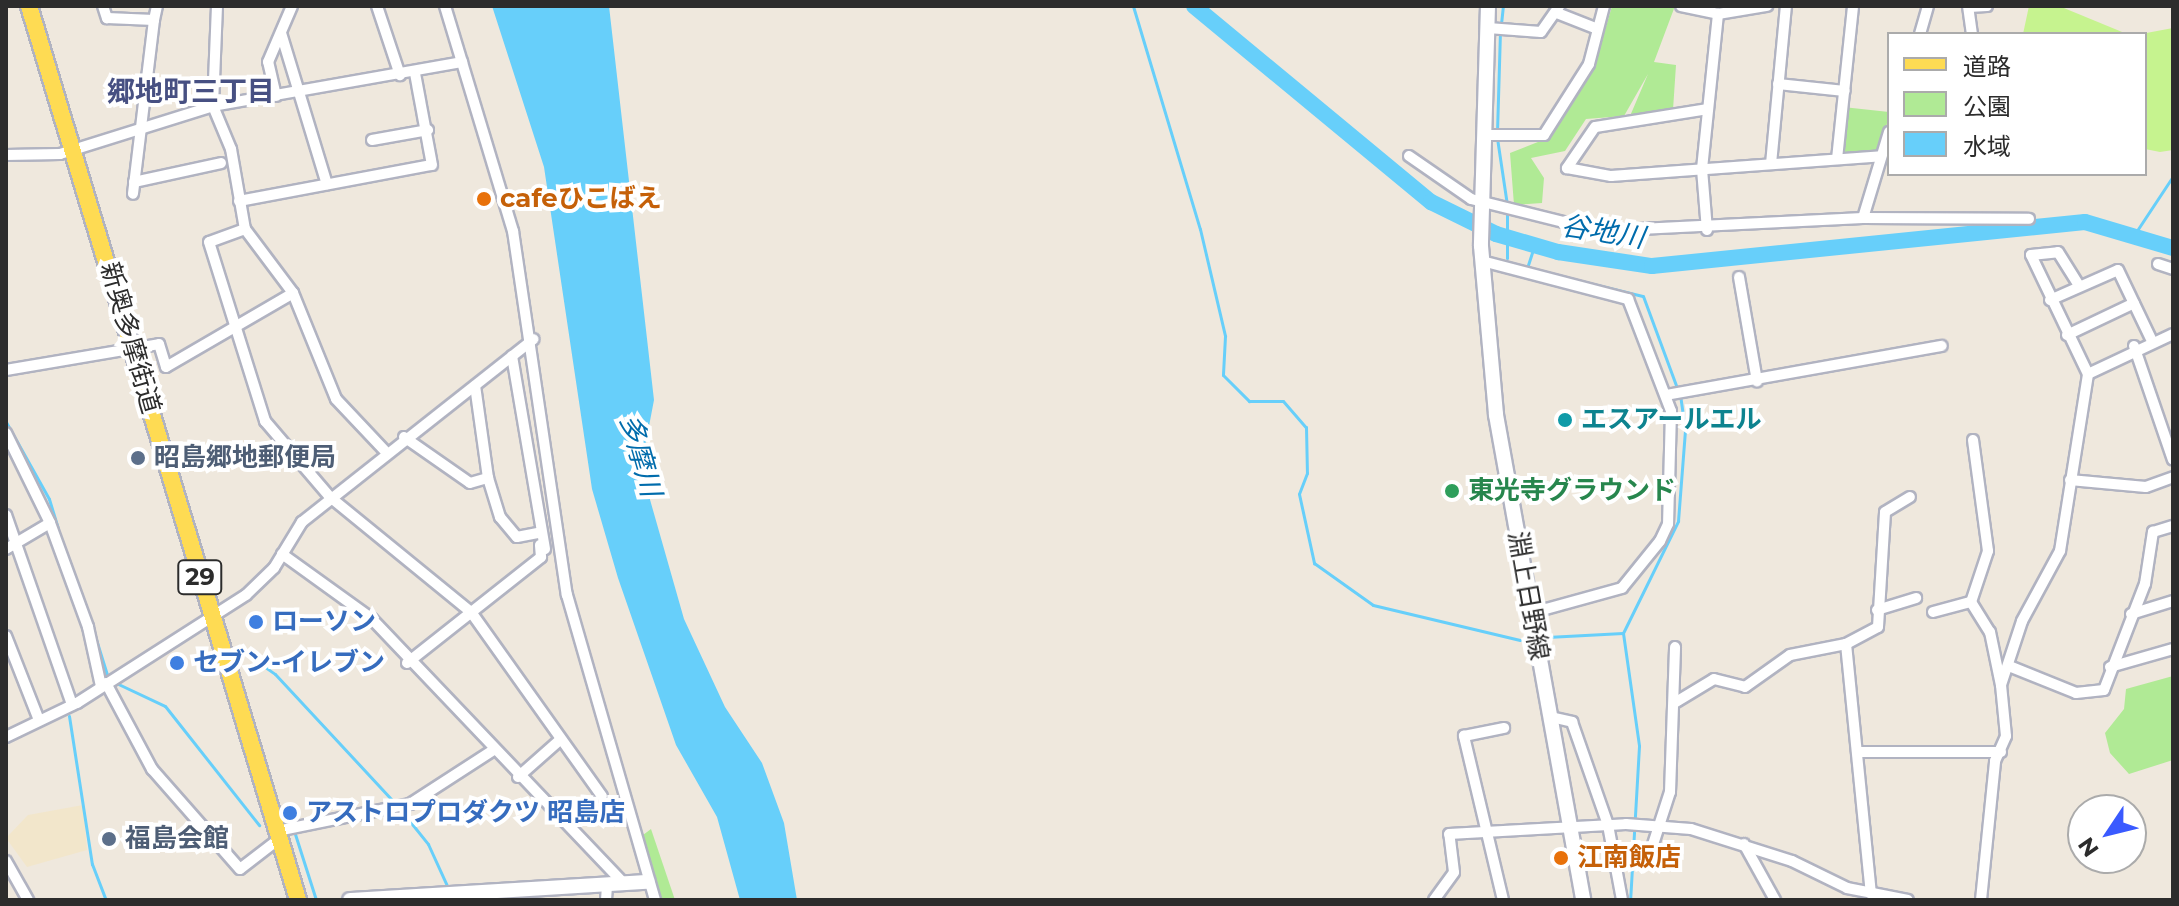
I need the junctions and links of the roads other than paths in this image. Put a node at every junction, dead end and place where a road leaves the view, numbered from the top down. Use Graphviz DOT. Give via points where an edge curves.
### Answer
graph roads {
  1 [pos="29,6"];
  2 [pos="103,6"];
  3 [pos="157,6"];
  4 [pos="217,6"];
  5 [pos="292,6"];
  6 [pos="377,6"];
  7 [pos="445,6"];
  8 [pos="1488,6"];
  9 [pos="1604,6"];
  10 [pos="1681,6"];
  11 [pos="1767,6"];
  12 [pos="1786,6"];
  13 [pos="1853,6"];
  14 [pos="1928,6"];
  15 [pos="1969,6"];
  16 [pos="1987,6"];
  17 [pos="1558,9"];
  18 [pos="1718,14"];
  19 [pos="154,20"];
  20 [pos="1488,28"];
  21 [pos="1595,28"];
  22 [pos="1921,32"];
  23 [pos="1972,32"];
  24 [pos="281,33"];
  25 [pos="462,62"];
  26 [pos="415,73"];
  27 [pos="400,75"];
  28 [pos="1778,84"];
  29 [pos="1845,91"];
  30 [pos="303,92"];
  31 [pos="276,96"];
  32 [pos="213,106"];
  33 [pos="1708,109"];
  34 [pos="141,123"];
  35 [pos="428,130"];
  36 [pos="1485,135"];
  37 [pos="1887,138"];
  38 [pos="372,140"];
  39 [pos="74,151"];
  40 [pos="6,155"];
  41 [pos="1409,156"];
  42 [pos="1881,156"];
  43 [pos="1837,159"];
  44 [pos="221,163"];
  45 [pos="1771,164"];
  46 [pos="1702,169"];
  47 [pos="134,182"];
  48 [pos="327,184"];
  49 [pos="133,194"];
  50 [pos="239,201"];
  51 [pos="1483,205"];
  52 [pos="1863,218"];
  53 [pos="2029,219"];
  54 [pos="245,229"];
  55 [pos="1707,230"];
  56 [pos="1482,261"];
  57 [pos="2158,264"];
  58 [pos="2173,269"];
  59 [pos="1739,277"];
  60 [pos="2079,286"];
  61 [pos="293,293"];
  62 [pos="2050,300"];
  63 [pos="2134,303"];
  64 [pos="233,326"];
  65 [pos="2173,334"];
  66 [pos="2067,335"];
  67 [pos="534,339"];
  68 [pos="2151,339"];
  69 [pos="1942,346"];
  70 [pos="2134,346"];
  71 [pos="133,350"];
  72 [pos="512,356"];
  73 [pos="6,370"];
  74 [pos="2088,374"];
  75 [pos="1757,381"];
  76 [pos="475,386"];
  77 [pos="1675,394"];
  78 [pos="6,433"];
  79 [pos="404,437"];
  80 [pos="1973,440"];
  81 [pos="385,451"];
  82 [pos="2173,460"];
  83 [pos="2173,477"];
  84 [pos="488,478"];
  85 [pos="2070,480"];
  86 [pos="330,497"];
  87 [pos="1910,497"];
  88 [pos="6,515"];
  89 [pos="50,523"];
  90 [pos="2173,526"];
  91 [pos="21,540"];
  92 [pos="541,542"];
  93 [pos="6,549"];
  94 [pos="282,554"];
  95 [pos="1916,598"];
  96 [pos="2173,601"];
  97 [pos="1971,602"];
  98 [pos="1877,610"];
  99 [pos="471,612"];
  100 [pos="1933,612"];
  101 [pos="1531,613"];
  102 [pos="2131,614"];
  103 [pos="212,617"];
  104 [pos="6,636"];
  105 [pos="1846,644"];
  106 [pos="1675,647"];
  107 [pos="2173,649"];
  108 [pos="407,663"];
  109 [pos="2009,666"];
  110 [pos="2110,667"];
  111 [pos="107,682"];
  112 [pos="2001,685"];
  113 [pos="1676,702"];
  114 [pos="72,705"];
  115 [pos="1551,717"];
  116 [pos="39,720"];
  117 [pos="1504,728"];
  118 [pos="6,737"];
  119 [pos="561,739"];
  120 [pos="492,751"];
  121 [pos="1859,752"];
  122 [pos="2001,752"];
  123 [pos="518,777"];
  124 [pos="602,796"];
  125 [pos="1608,825"];
  126 [pos="1570,827"];
  127 [pos="1662,828"];
  128 [pos="1487,831"];
  129 [pos="278,835"];
  130 [pos="1744,844"];
  131 [pos="6,861"];
  132 [pos="1647,863"];
  133 [pos="647,882"];
  134 [pos="625,885"];
  135 [pos="606,893"];
  136 [pos="1871,894"];
  137 [pos="512,896"];
  138 [pos="28,900"];
  139 [pos="298,900"];
  140 [pos="350,900"];
  141 [pos="655,900"];
  142 [pos="1434,900"];
  143 [pos="1503,900"];
  144 [pos="1583,900"];
  145 [pos="1622,900"];
  146 [pos="1775,900"];
  147 [pos="1908,900"];
  148 [pos="1981,900"];
  1 -- 39 [label="main road, 新奥多摩街道 / 29"];
  2 -- 19 [label="street" via="107,18"];
  3 -- 19 [label="street"];
  4 -- 32 [label="street"];
  5 -- 24 [label="street"];
  6 -- 27 [label="street"];
  7 -- 67 [label="street" via="491,146"];
  8 -- 20 [label="main road"];
  9 -- 21 [label="street"];
  10 -- 18 [label="street"];
  11 -- 18 [label="street"];
  12 -- 28 [label="street"];
  13 -- 29 [label="street"];
  14 -- 22 [label="street"];
  15 -- 16 [label="street"];
  15 -- 23 [label="street"];
  17 -- 20 [label="street" via="1541,32"];
  17 -- 21 [label="street"];
  18 -- 33 [label="street"];
  19 -- 34 [label="street"];
  20 -- 36 [label="main road"];
  21 -- 36 [label="street" via="1589,64 1544,135"];
  24 -- 30 [label="street"];
  24 -- 31 [label="street" via="268,62"];
  25 -- 26 [label="street"];
  26 -- 27 [label="street"];
  26 -- 35 [label="street"];
  27 -- 30 [label="street"];
  28 -- 29 [label="street"];
  28 -- 45 [label="street"];
  29 -- 43 [label="street"];
  30 -- 31 [label="street"];
  30 -- 48 [label="street"];
  31 -- 32 [label="street"];
  32 -- 34 [label="street"];
  32 -- 50 [label="street" via="231,149"];
  33 -- 46 [label="street"];
  33 -- 46 [label="street" via="1595,127 1567,168 1611,176"];
  34 -- 39 [label="street"];
  34 -- 47 [label="street"];
  35 -- 38 [label="street"];
  35 -- 48 [label="street" via="432,165"];
  36 -- 51 [label="main road"];
  37 -- 42 [label="street"];
  39 -- 40 [label="street"];
  39 -- 71 [label="main road, 新奥多摩街道 / 29"];
  41 -- 51 [label="street"];
  42 -- 43 [label="street"];
  42 -- 52 [label="street"];
  43 -- 45 [label="street"];
  44 -- 47 [label="street"];
  45 -- 46 [label="street"];
  46 -- 55 [label="street"];
  47 -- 49 [label="street"];
  48 -- 50 [label="street"];
  50 -- 54 [label="street"];
  51 -- 55 [label="street" via="1599,231"];
  51 -- 56 [label="main road, 淵上日野線"];
  52 -- 53 [label="street"];
  52 -- 55 [label="street"];
  54 -- 61 [label="street"];
  54 -- 64 [label="street" via="209,242"];
  56 -- 77 [label="street" via="1628,299"];
  56 -- 101 [label="main road, 淵上日野線" via="1496,415"];
  57 -- 58 [label="street"];
  59 -- 75 [label="street"];
  60 -- 62 [label="street"];
  60 -- 62 [label="street" via="2058,252 2031,255"];
  60 -- 63 [label="street" via="2118,270"];
  61 -- 64 [label="street"];
  61 -- 81 [label="street" via="336,399"];
  62 -- 66 [label="street"];
  63 -- 66 [label="street"];
  63 -- 68 [label="street"];
  64 -- 71 [label="street" via="166,367 159,344"];
  64 -- 86 [label="street" via="265,421"];
  65 -- 68 [label="street"];
  66 -- 74 [label="street"];
  67 -- 72 [label="street"];
  67 -- 133 [label="street" via="567,595"];
  68 -- 70 [label="street"];
  69 -- 75 [label="street"];
  70 -- 74 [label="street"];
  70 -- 82 [label="street"];
  71 -- 73 [label="street"];
  71 -- 103 [label="main road, 新奥多摩街道 / 29"];
  72 -- 76 [label="street"];
  72 -- 92 [label="street"];
  74 -- 85 [label="street"];
  75 -- 77 [label="street"];
  76 -- 79 [label="street"];
  76 -- 84 [label="street"];
  77 -- 101 [label="street" via="1668,524 1660,541 1622,588"];
  78 -- 89 [label="street"];
  79 -- 81 [label="street"];
  79 -- 84 [label="street" via="470,483"];
  80 -- 97 [label="street" via="1988,551"];
  81 -- 86 [label="street"];
  83 -- 85 [label="street" via="2146,487"];
  84 -- 92 [label="street" via="500,517 517,537"];
  85 -- 109 [label="street" via="2060,551 2022,621"];
  86 -- 94 [label="street" via="292,532"];
  86 -- 99 [label="street"];
  87 -- 98 [label="street" via="1885,512"];
  88 -- 91 [label="street"];
  89 -- 91 [label="street"];
  89 -- 111 [label="street"];
  90 -- 102 [label="street" via="2153,532 2145,584"];
  91 -- 93 [label="street"];
  91 -- 114 [label="street"];
  92 -- 99 [label="street" via="541,557"];
  94 -- 103 [label="street" via="264,580"];
  94 -- 108 [label="street" via="372,619"];
  95 -- 98 [label="street"];
  96 -- 102 [label="street"];
  97 -- 100 [label="street"];
  97 -- 112 [label="street" via="1990,632"];
  98 -- 105 [label="street" via="1878,627"];
  99 -- 108 [label="street"];
  99 -- 119 [label="street"];
  101 -- 115 [label="main road, 淵上日野線"];
  102 -- 110 [label="street"];
  103 -- 111 [label="street"];
  103 -- 129 [label="main road, 新奥多摩街道 / 29"];
  104 -- 116 [label="street"];
  105 -- 113 [label="street" via="1790,655 1745,687 1714,679"];
  105 -- 121 [label="street"];
  106 -- 113 [label="street"];
  107 -- 110 [label="street"];
  108 -- 120 [label="street"];
  109 -- 110 [label="street" via="2089,696 2104,690"];
  109 -- 112 [label="street"];
  111 -- 114 [label="street"];
  111 -- 129 [label="street" via="152,769 240,869"];
  112 -- 122 [label="street"];
  113 -- 127 [label="street"];
  114 -- 116 [label="street"];
  115 -- 125 [label="street" via="1572,722"];
  115 -- 126 [label="main road, 淵上日野線"];
  116 -- 118 [label="street"];
  117 -- 128 [label="street" via="1464,736"];
  119 -- 123 [label="street"];
  119 -- 124 [label="street"];
  120 -- 123 [label="street"];
  120 -- 129 [label="street" via="397,807"];
  121 -- 122 [label="street"];
  121 -- 136 [label="street"];
  122 -- 148 [label="street"];
  123 -- 134 [label="street"];
  125 -- 126 [label="street"];
  125 -- 127 [label="street"];
  125 -- 145 [label="street"];
  126 -- 128 [label="street"];
  126 -- 144 [label="main road, 淵上日野線"];
  127 -- 130 [label="street"];
  127 -- 132 [label="street"];
  128 -- 142 [label="street" via="1449,834 1454,872"];
  128 -- 143 [label="street"];
  129 -- 139 [label="main road, 新奥多摩街道 / 29"];
  130 -- 136 [label="street"];
  130 -- 146 [label="street"];
  131 -- 138 [label="street"];
  133 -- 134 [label="main road"];
  133 -- 141 [label="street"];
  134 -- 135 [label="main road"];
  135 -- 137 [label="main road"];
  136 -- 147 [label="street"];
  137 -- 140 [label="main road"];
}
